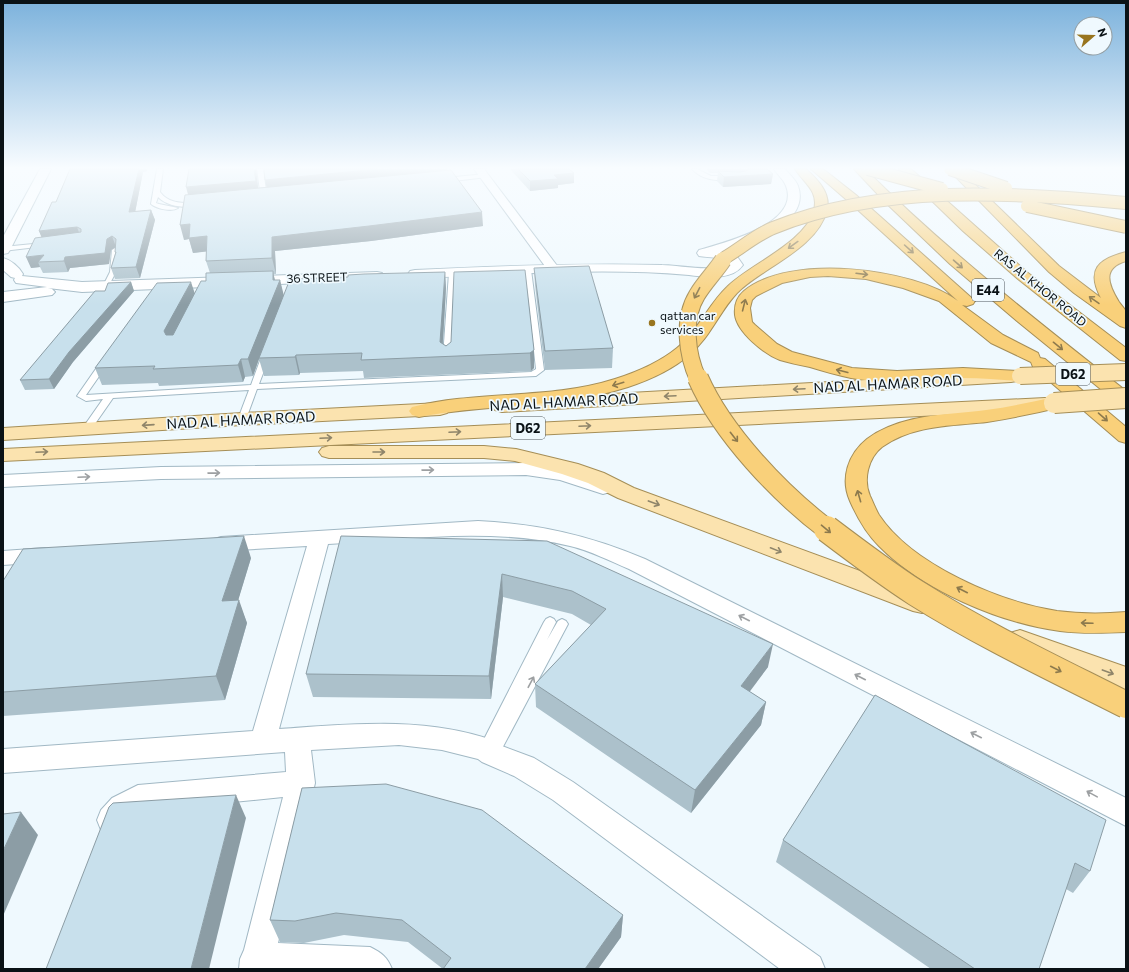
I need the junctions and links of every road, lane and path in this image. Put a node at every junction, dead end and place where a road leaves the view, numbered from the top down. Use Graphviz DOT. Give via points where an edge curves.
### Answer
graph roads {
  1 [pos="22,214"];
  2 [pos="513,214"];
  3 [pos="788,214"];
  4 [pos="817,214"];
  5 [pos="820,214"];
  6 [pos="870,214"];
  7 [pos="903,214"];
  8 [pos="953,214"];
  9 [pos="999,214"];
  10 [pos="1065,214"];
  11 [pos="1126,227"];
  12 [pos="47,244"];
  13 [pos="3,250"];
  14 [pos="115,250"];
  15 [pos="694,255"];
  16 [pos="1126,256"];
  17 [pos="3,262"];
  18 [pos="599,268"];
  19 [pos="528,270"];
  20 [pos="554,270"];
  21 [pos="452,273"];
  22 [pos="389,275"];
  23 [pos="405,275"];
  24 [pos="13,276"];
  25 [pos="106,286"];
  26 [pos="82,287"];
  27 [pos="3,296"];
  28 [pos="1126,321"];
  29 [pos="270,344"];
  30 [pos="112,352"];
  31 [pos="1126,356"];
  32 [pos="1032,357"];
  33 [pos="447,360"];
  34 [pos="1126,372"];
  35 [pos="1020,376"];
  36 [pos="254,387"];
  37 [pos="110,396"];
  38 [pos="1126,399"];
  39 [pos="1054,403"];
  40 [pos="419,411"];
  41 [pos="242,419"];
  42 [pos="87,429"];
  43 [pos="3,434"];
  44 [pos="1126,437"];
  45 [pos="116,448"];
  46 [pos="3,455"];
  47 [pos="3,481"];
  48 [pos="626,493"];
  49 [pos="319,538"];
  50 [pos="201,546"];
  51 [pos="67,554"];
  52 [pos="3,558"];
  53 [pos="1126,622"];
  54 [pos="556,623"];
  55 [pos="1126,679"];
  56 [pos="1126,705"];
  57 [pos="297,738"];
  58 [pos="263,741"];
  59 [pos="489,751"];
  60 [pos="3,762"];
  61 [pos="301,783"];
  62 [pos="1126,813"];
  63 [pos="102,844"];
  64 [pos="257,964"];
  65 [pos="375,969"];
  66 [pos="808,969"];
  1 -- 13 [label="street"];
  2 -- 20 [label="street"];
  3 -- 15 [label="street" via="777,224 760,233 722,248"];
  4 -- 56 [label="highway, one-way, bridge" via="774,228 737,248 715,268 699,289 688,324 687,338 698,382 737,441 766,473 825,529 942,610"];
  5 -- 40 [label="highway, one-way" via="812,229 795,244 742,281 693,342 666,364 622,383 576,394 467,402"];
  6 -- 32 [label="highway, one-way"];
  7 -- 38 [label="highway, E44, one-way" via="977,280"];
  8 -- 31 [label="highway, RAS AL KHOR ROAD / E44" via="1023,276"];
  28 -- 9 [label="highway, one-way" via="1080,290"];
  10 -- 11 [label="highway, bridge"];
  12 -- 13 [label="lane"];
  14 -- 25 [label="lane" via="112,272"];
  15 -- 18 [label="street" via="651,264"];
  15 -- 18 [label="street" via="729,257 736,265 731,270 720,272"];
  16 -- 28 [label="highway" via="1105,265 1102,281 1109,300"];
  17 -- 24 [label="street"];
  18 -- 20 [label="street"];
  19 -- 20 [label="street"];
  19 -- 21 [label="street"];
  19 -- 36 [label="lane" via="540,370 538,372 522,375"];
  21 -- 23 [label="street"];
  21 -- 33 [label="lane"];
  22 -- 25 [label="street, 36 STREET" via="207,286"];
  24 -- 26 [label="street, 36 STREET"];
  24 -- 27 [label="street" via="20,285"];
  25 -- 26 [label="street, 36 STREET"];
  26 -- 27 [label="street, 36 STREET"];
  29 -- 36 [label="lane"];
  30 -- 37 [label="lane" via="80,396"];
  35 -- 32 [label="highway, one-way" via="963,373 896,376 838,370 786,356 771,348 749,329 744,322 742,308 750,293 778,279 816,273 866,275 907,284 944,298 997,339"];
  32 -- 44 [label="highway, one-way"];
  34 -- 35 [label="main road, NAD AL HAMAR ROAD / D62, bridge"];
  35 -- 40 [label="main road, NAD AL HAMAR ROAD / D62, one-way"];
  36 -- 37 [label="lane"];
  36 -- 41 [label="lane"];
  37 -- 42 [label="lane"];
  38 -- 39 [label="main road, NAD AL HAMAR ROAD / D62, bridge"];
  45 -- 39 [label="main road, NAD AL HAMAR ROAD / D62, one-way"];
  53 -- 39 [label="highway, one-way" via="1102,624 1048,619 1020,613 969,593 918,566 892,547 878,533 861,505 856,478 859,464 864,453 886,436 933,421 1003,414"];
  40 -- 41 [label="main road, NAD AL HAMAR ROAD / D62"];
  41 -- 42 [label="main road, NAD AL HAMAR ROAD / D62, one-way"];
  42 -- 43 [label="main road, NAD AL HAMAR ROAD / D62"];
  46 -- 45 [label="main road, NAD AL HAMAR ROAD / D62, one-way"];
  45 -- 48 [label="main road, one-way" via="201,453 484,452 516,455 570,469"];
  47 -- 48 [label="street, one-way" via="161,473 506,468 563,475"];
  48 -- 55 [label="main road, one-way"];
  49 -- 50 [label="street"];
  49 -- 58 [label="street"];
  62 -- 49 [label="street, one-way" via="651,571 599,548 560,537 519,530 478,528"];
  51 -- 52 [label="street"];
  54 -- 59 [label="lane"];
  57 -- 58 [label="street"];
  57 -- 59 [label="street" via="399,734 442,739"];
  57 -- 61 [label="street"];
  58 -- 60 [label="street"];
  59 -- 66 [label="street" via="524,767 563,791"];
  61 -- 63 [label="street" via="138,798 130,801 115,814"];
  61 -- 64 [label="street"];
  64 -- 65 [label="street" via="370,964"];
}
